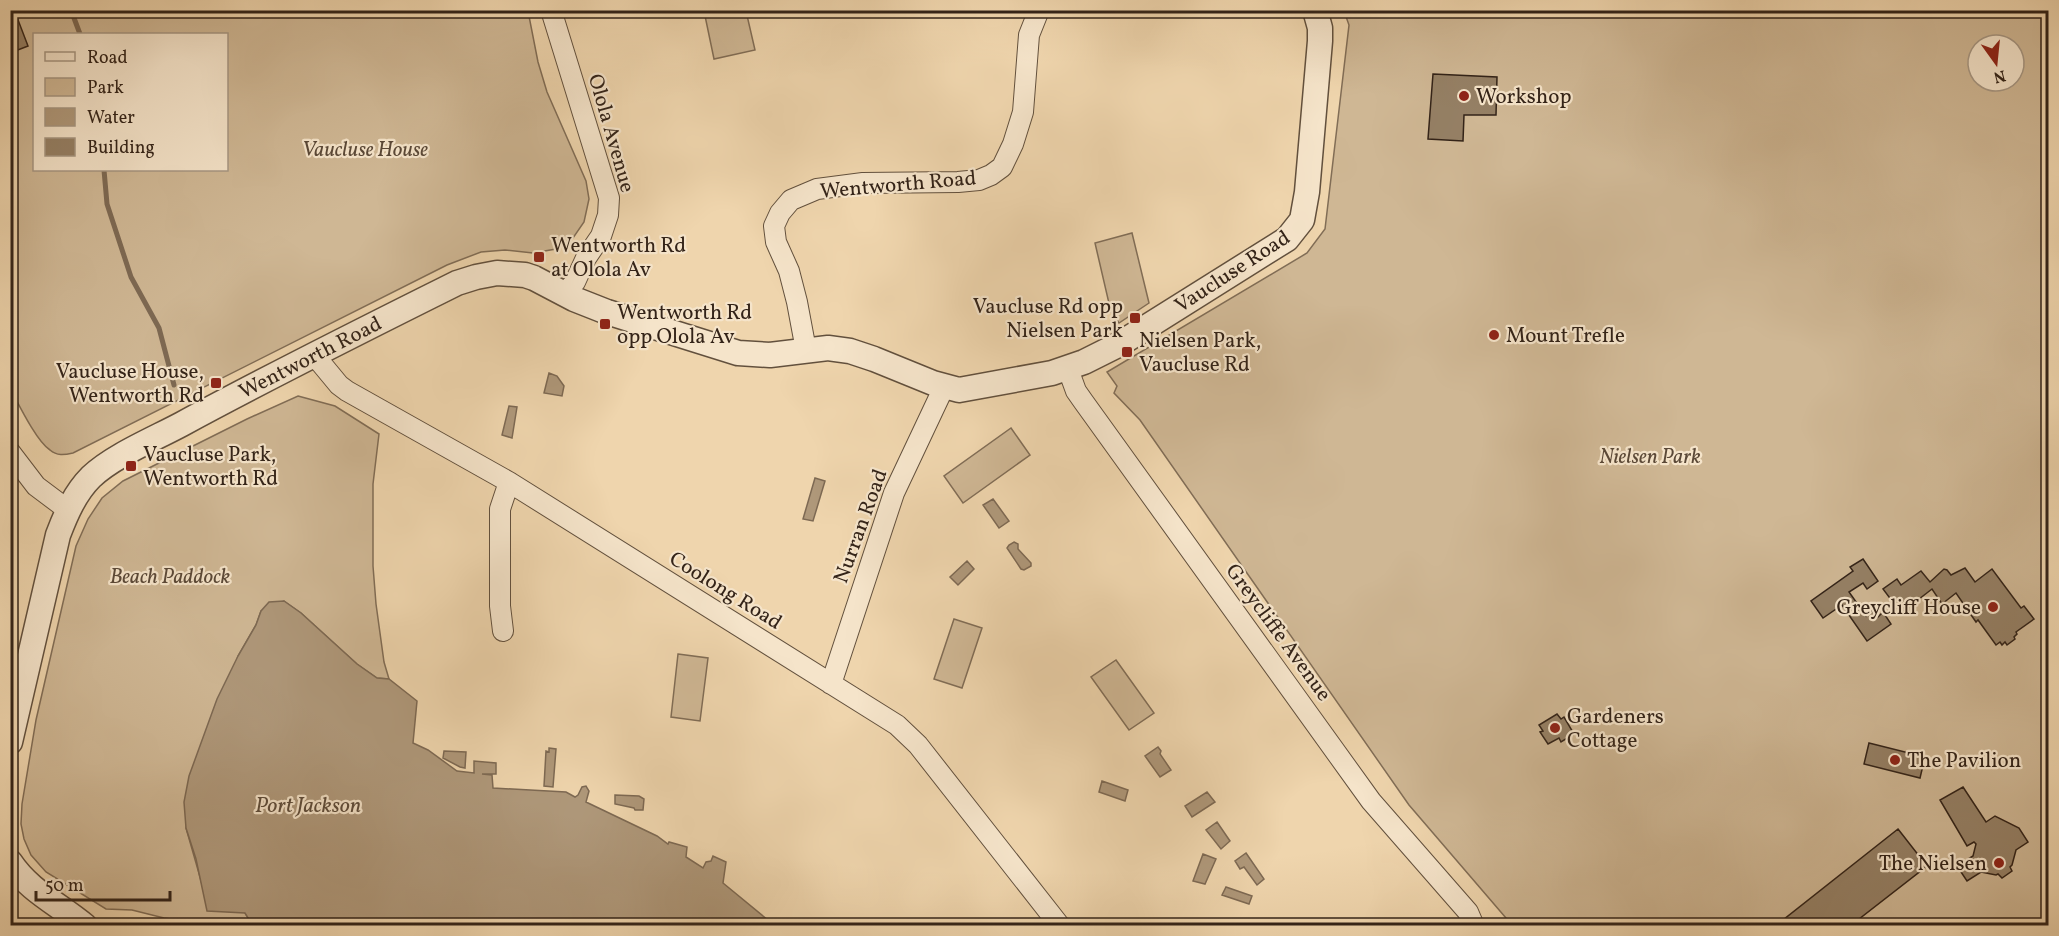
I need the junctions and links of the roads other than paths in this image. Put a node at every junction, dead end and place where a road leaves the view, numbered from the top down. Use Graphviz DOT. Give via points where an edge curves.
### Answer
graph roads {
  1 [pos="550,10"];
  2 [pos="1039,10"];
  3 [pos="1315,10"];
  4 [pos="564,294"];
  5 [pos="806,350"];
  6 [pos="315,356"];
  7 [pos="1068,369"];
  8 [pos="944,387"];
  9 [pos="10,452"];
  10 [pos="509,482"];
  11 [pos="68,510"];
  12 [pos="503,631"];
  13 [pos="831,684"];
  14 [pos="10,742"];
  15 [pos="10,862"];
  16 [pos="1471,919"];
  17 [pos="85,926"];
  18 [pos="1060,926"];
  19 [pos="1488,926"];
  1 -- 4 [label="street, Olola Avenue" via="609,198 602,236"];
  2 -- 5 [label="street, Wentworth Road" via="1029,35 1023,112 1002,167 979,180 863,183 817,189 791,200 780,213 774,226 776,242 789,271"];
  3 -- 7 [label="street, Vaucluse Road" via="1320,41 1302,220 1287,239 1118,345"];
  4 -- 5 [label="street, Wentworth Road" via="607,312 738,353 770,356"];
  4 -- 6 [label="street, Wentworth Road" via="525,275 497,273 476,277"];
  5 -- 8 [label="street, Wentworth Road" via="828,348 862,354"];
  6 -- 10 [label="street, Coolong Road" via="347,391"];
  6 -- 11 [label="street, Wentworth Road" via="103,468 80,490"];
  7 -- 8 [label="street, Wentworth Road" via="989,386 959,390"];
  7 -- 16 [label="street, Greycliffe Avenue" via="1083,401 1371,801"];
  8 -- 13 [label="street, Nurran Road" via="894,493"];
  9 -- 11 [label="street" via="36,486"];
  10 -- 12 [label="street" via="500,509"];
  10 -- 13 [label="street, Coolong Road"];
  11 -- 14 [label="street, Wentworth Road" via="58,535"];
  13 -- 18 [label="street, Coolong Road" via="909,735"];
  15 -- 17 [label="street" via="40,894"];
  16 -- 19 [label="street, Greycliffe Avenue"];
}
